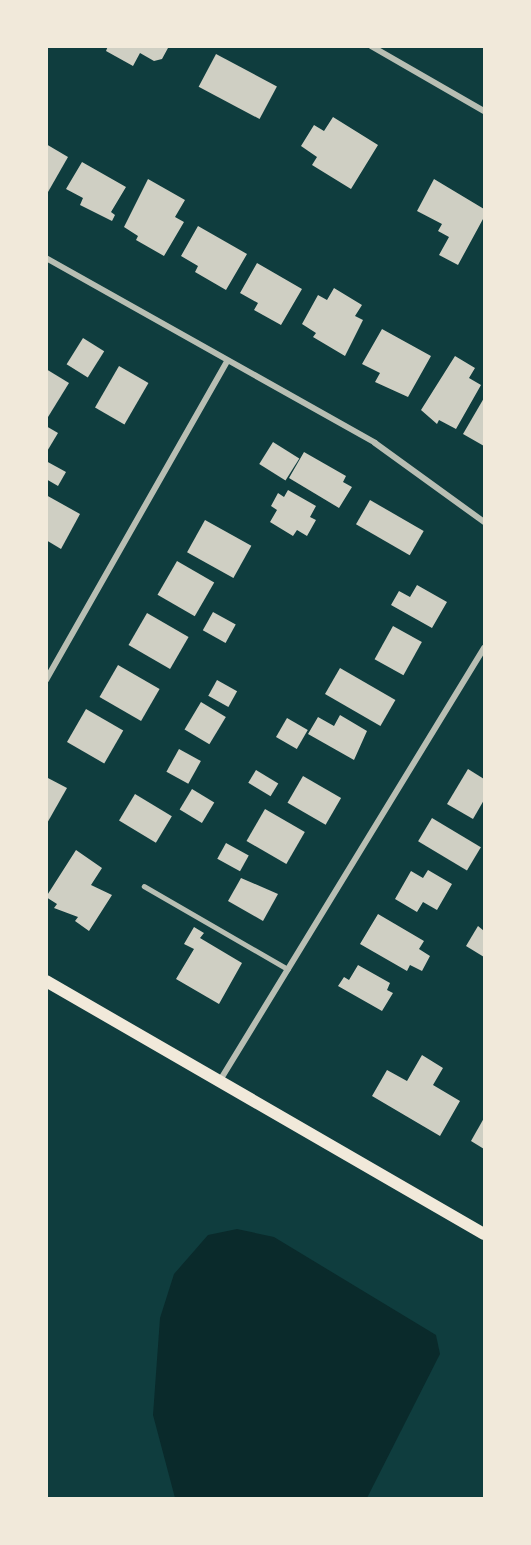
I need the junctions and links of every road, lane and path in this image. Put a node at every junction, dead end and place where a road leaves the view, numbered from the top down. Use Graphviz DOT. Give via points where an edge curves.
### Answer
graph roads {
  1 [pos="371,46"];
  2 [pos="484,111"];
  3 [pos="46,258"];
  4 [pos="227,361"];
  5 [pos="484,522"];
  6 [pos="484,648"];
  7 [pos="46,680"];
  8 [pos="144,886"];
  9 [pos="288,969"];
  10 [pos="46,981"];
  11 [pos="219,1082"];
  12 [pos="484,1234"];
  1 -- 2 [label="street"];
  3 -- 4 [label="street"];
  4 -- 5 [label="street" via="375,443"];
  4 -- 7 [label="street"];
  6 -- 9 [label="street"];
  8 -- 9 [label="lane"];
  9 -- 11 [label="street"];
  10 -- 11 [label="main road"];
  11 -- 12 [label="main road"];
}
